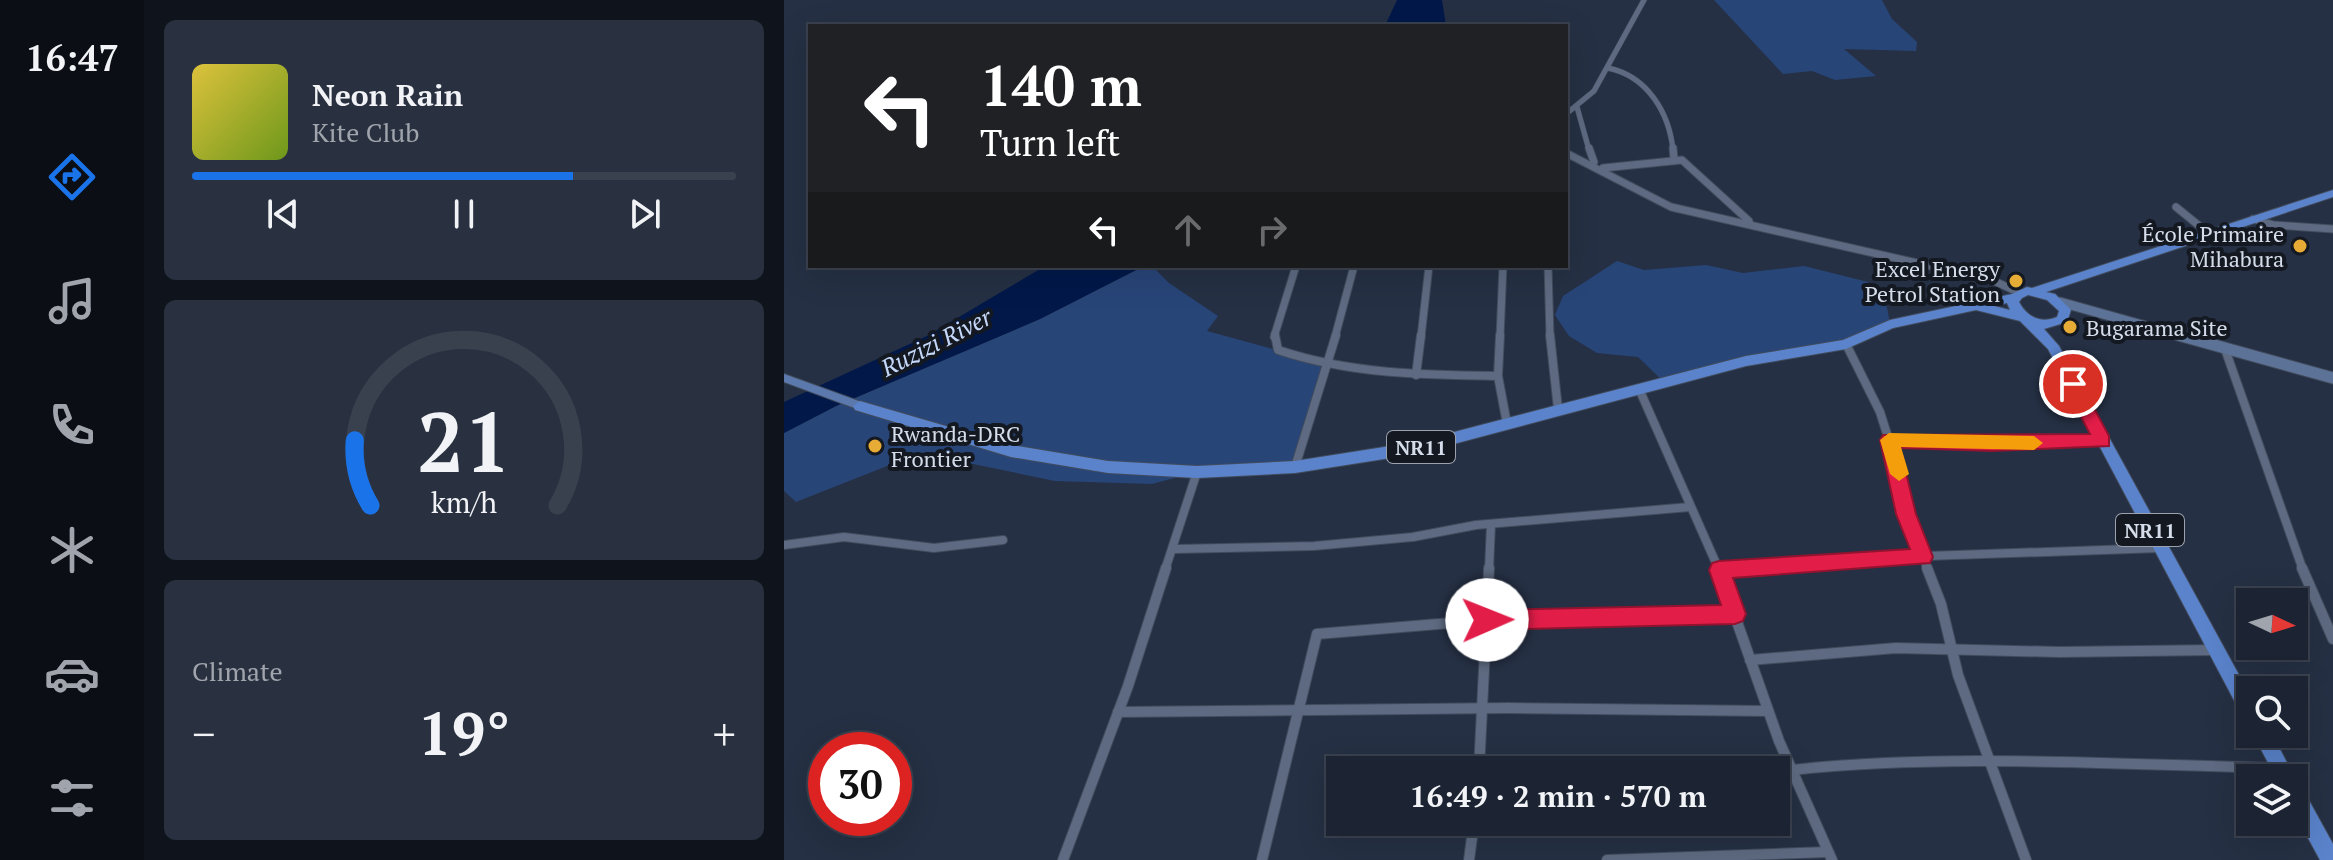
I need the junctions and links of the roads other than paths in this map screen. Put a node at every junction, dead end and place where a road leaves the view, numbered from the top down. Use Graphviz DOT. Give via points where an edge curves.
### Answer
graph roads {
  1 [pos="1644,0"];
  2 [pos="1608,68"];
  3 [pos="1577,107"];
  4 [pos="1568,113"];
  5 [pos="1568,154"];
  6 [pos="1674,159"];
  7 [pos="1594,162"];
  8 [pos="1602,168"];
  9 [pos="2333,193"];
  10 [pos="2176,207"];
  11 [pos="2253,219"];
  12 [pos="1751,223"];
  13 [pos="2333,229"];
  14 [pos="2208,233"];
  15 [pos="1295,268"];
  16 [pos="1353,268"];
  17 [pos="1429,268"];
  18 [pos="1503,268"];
  19 [pos="1548,268"];
  20 [pos="2036,291"];
  21 [pos="2018,295"];
  22 [pos="2060,302"];
  23 [pos="1974,305"];
  24 [pos="2100,314"];
  25 [pos="2065,317"];
  26 [pos="2026,318"];
  27 [pos="2051,325"];
  28 [pos="1846,344"];
  29 [pos="2053,346"];
  30 [pos="2225,349"];
  31 [pos="1328,364"];
  32 [pos="1416,375"];
  33 [pos="1498,376"];
  34 [pos="784,378"];
  35 [pos="2333,378"];
  36 [pos="1640,391"];
  37 [pos="860,406"];
  38 [pos="1558,409"];
  39 [pos="1507,424"];
  40 [pos="1889,440"];
  41 [pos="2103,441"];
  42 [pos="1295,467"];
  43 [pos="1197,472"];
  44 [pos="1690,507"];
  45 [pos="1491,524"];
  46 [pos="1003,540"];
  47 [pos="784,545"];
  48 [pos="2160,548"];
  49 [pos="1175,549"];
  50 [pos="1923,557"];
  51 [pos="1719,570"];
  52 [pos="1735,614"];
  53 [pos="1487,620"];
  54 [pos="2333,639"];
  55 [pos="1953,649"];
  56 [pos="2217,650"];
  57 [pos="1750,660"];
  58 [pos="2236,686"];
  59 [pos="1480,709"];
  60 [pos="1298,710"];
  61 [pos="1768,711"];
  62 [pos="1118,712"];
  63 [pos="1479,756"];
  64 [pos="1992,762"];
  65 [pos="1792,770"];
  66 [pos="2236,771"];
  67 [pos="2308,817"];
  68 [pos="1472,836"];
  69 [pos="1830,856"];
  70 [pos="2331,857"];
  71 [pos="1063,860"];
  72 [pos="1262,860"];
  73 [pos="1469,860"];
  74 [pos="1607,860"];
  75 [pos="2026,860"];
  1 -- 2 [label="street"];
  2 -- 3 [label="street"];
  2 -- 6 [label="street" via="1635,73 1648,85 1674,140"];
  3 -- 4 [label="street"];
  3 -- 7 [label="street"];
  5 -- 7 [label="street"];
  6 -- 8 [label="street"];
  6 -- 12 [label="street" via="1686,162"];
  7 -- 8 [label="street"];
  8 -- 12 [label="street" via="1649,199"];
  9 -- 11 [label="highway"];
  10 -- 14 [label="street"];
  11 -- 13 [label="street"];
  11 -- 14 [label="highway"];
  12 -- 21 [label="street" via="1992,280"];
  14 -- 20 [label="highway"];
  15 -- 31 [label="street" via="1273,340 1278,350"];
  16 -- 31 [label="street"];
  17 -- 32 [label="street"];
  18 -- 33 [label="street"];
  19 -- 38 [label="street"];
  20 -- 21 [label="highway"];
  20 -- 22 [label="highway"];
  21 -- 23 [label="highway, NR11"];
  21 -- 26 [label="highway" via="2015,308"];
  22 -- 24 [label="main road"];
  22 -- 25 [label="highway"];
  23 -- 26 [label="highway, NR11"];
  23 -- 28 [label="highway, NR11" via="1890,324"];
  24 -- 25 [label="main road"];
  24 -- 30 [label="main road"];
  25 -- 27 [label="highway"];
  26 -- 27 [label="highway"];
  26 -- 29 [label="highway, NR11"];
  27 -- 29 [label="highway, NR11"];
  28 -- 36 [label="highway, NR11" via="1746,361"];
  28 -- 40 [label="street" via="1871,390"];
  29 -- 41 [label="highway, NR11"];
  30 -- 35 [label="main road"];
  30 -- 54 [label="street" via="2300,568"];
  31 -- 32 [label="street"];
  31 -- 42 [label="street" via="1305,422"];
  32 -- 33 [label="street"];
  33 -- 39 [label="street"];
  34 -- 37 [label="main road"];
  36 -- 38 [label="highway, NR11"];
  36 -- 44 [label="street"];
  37 -- 43 [label="highway, NR11" via="1011,451 1108,467"];
  38 -- 39 [label="highway, NR11"];
  39 -- 42 [label="highway, NR11" via="1416,448"];
  40 -- 41 [label="street"];
  40 -- 50 [label="street" via="1906,514"];
  41 -- 48 [label="highway, NR11"];
  42 -- 43 [label="highway, NR11"];
  43 -- 49 [label="street"];
  44 -- 45 [label="street"];
  44 -- 51 [label="street"];
  45 -- 49 [label="street" via="1314,546"];
  45 -- 53 [label="street"];
  46 -- 47 [label="street" via="934,548 844,537"];
  48 -- 50 [label="street"];
  48 -- 56 [label="highway, NR11"];
  49 -- 62 [label="street"];
  50 -- 51 [label="street"];
  50 -- 55 [label="street"];
  51 -- 52 [label="street"];
  52 -- 53 [label="street"];
  52 -- 57 [label="street"];
  53 -- 59 [label="street"];
  53 -- 60 [label="street" via="1317,634"];
  55 -- 56 [label="street"];
  55 -- 57 [label="street" via="1896,648"];
  55 -- 64 [label="street"];
  56 -- 58 [label="highway, NR11"];
  57 -- 61 [label="street"];
  59 -- 60 [label="street"];
  59 -- 61 [label="street"];
  59 -- 63 [label="street"];
  60 -- 62 [label="street"];
  60 -- 72 [label="street"];
  61 -- 65 [label="street"];
  62 -- 71 [label="street"];
  64 -- 65 [label="street"];
  64 -- 66 [label="street"];
  64 -- 75 [label="street"];
  65 -- 69 [label="street"];
  67 -- 70 [label="highway"];
  68 -- 73 [label="street"];
  69 -- 74 [label="street"];
}
